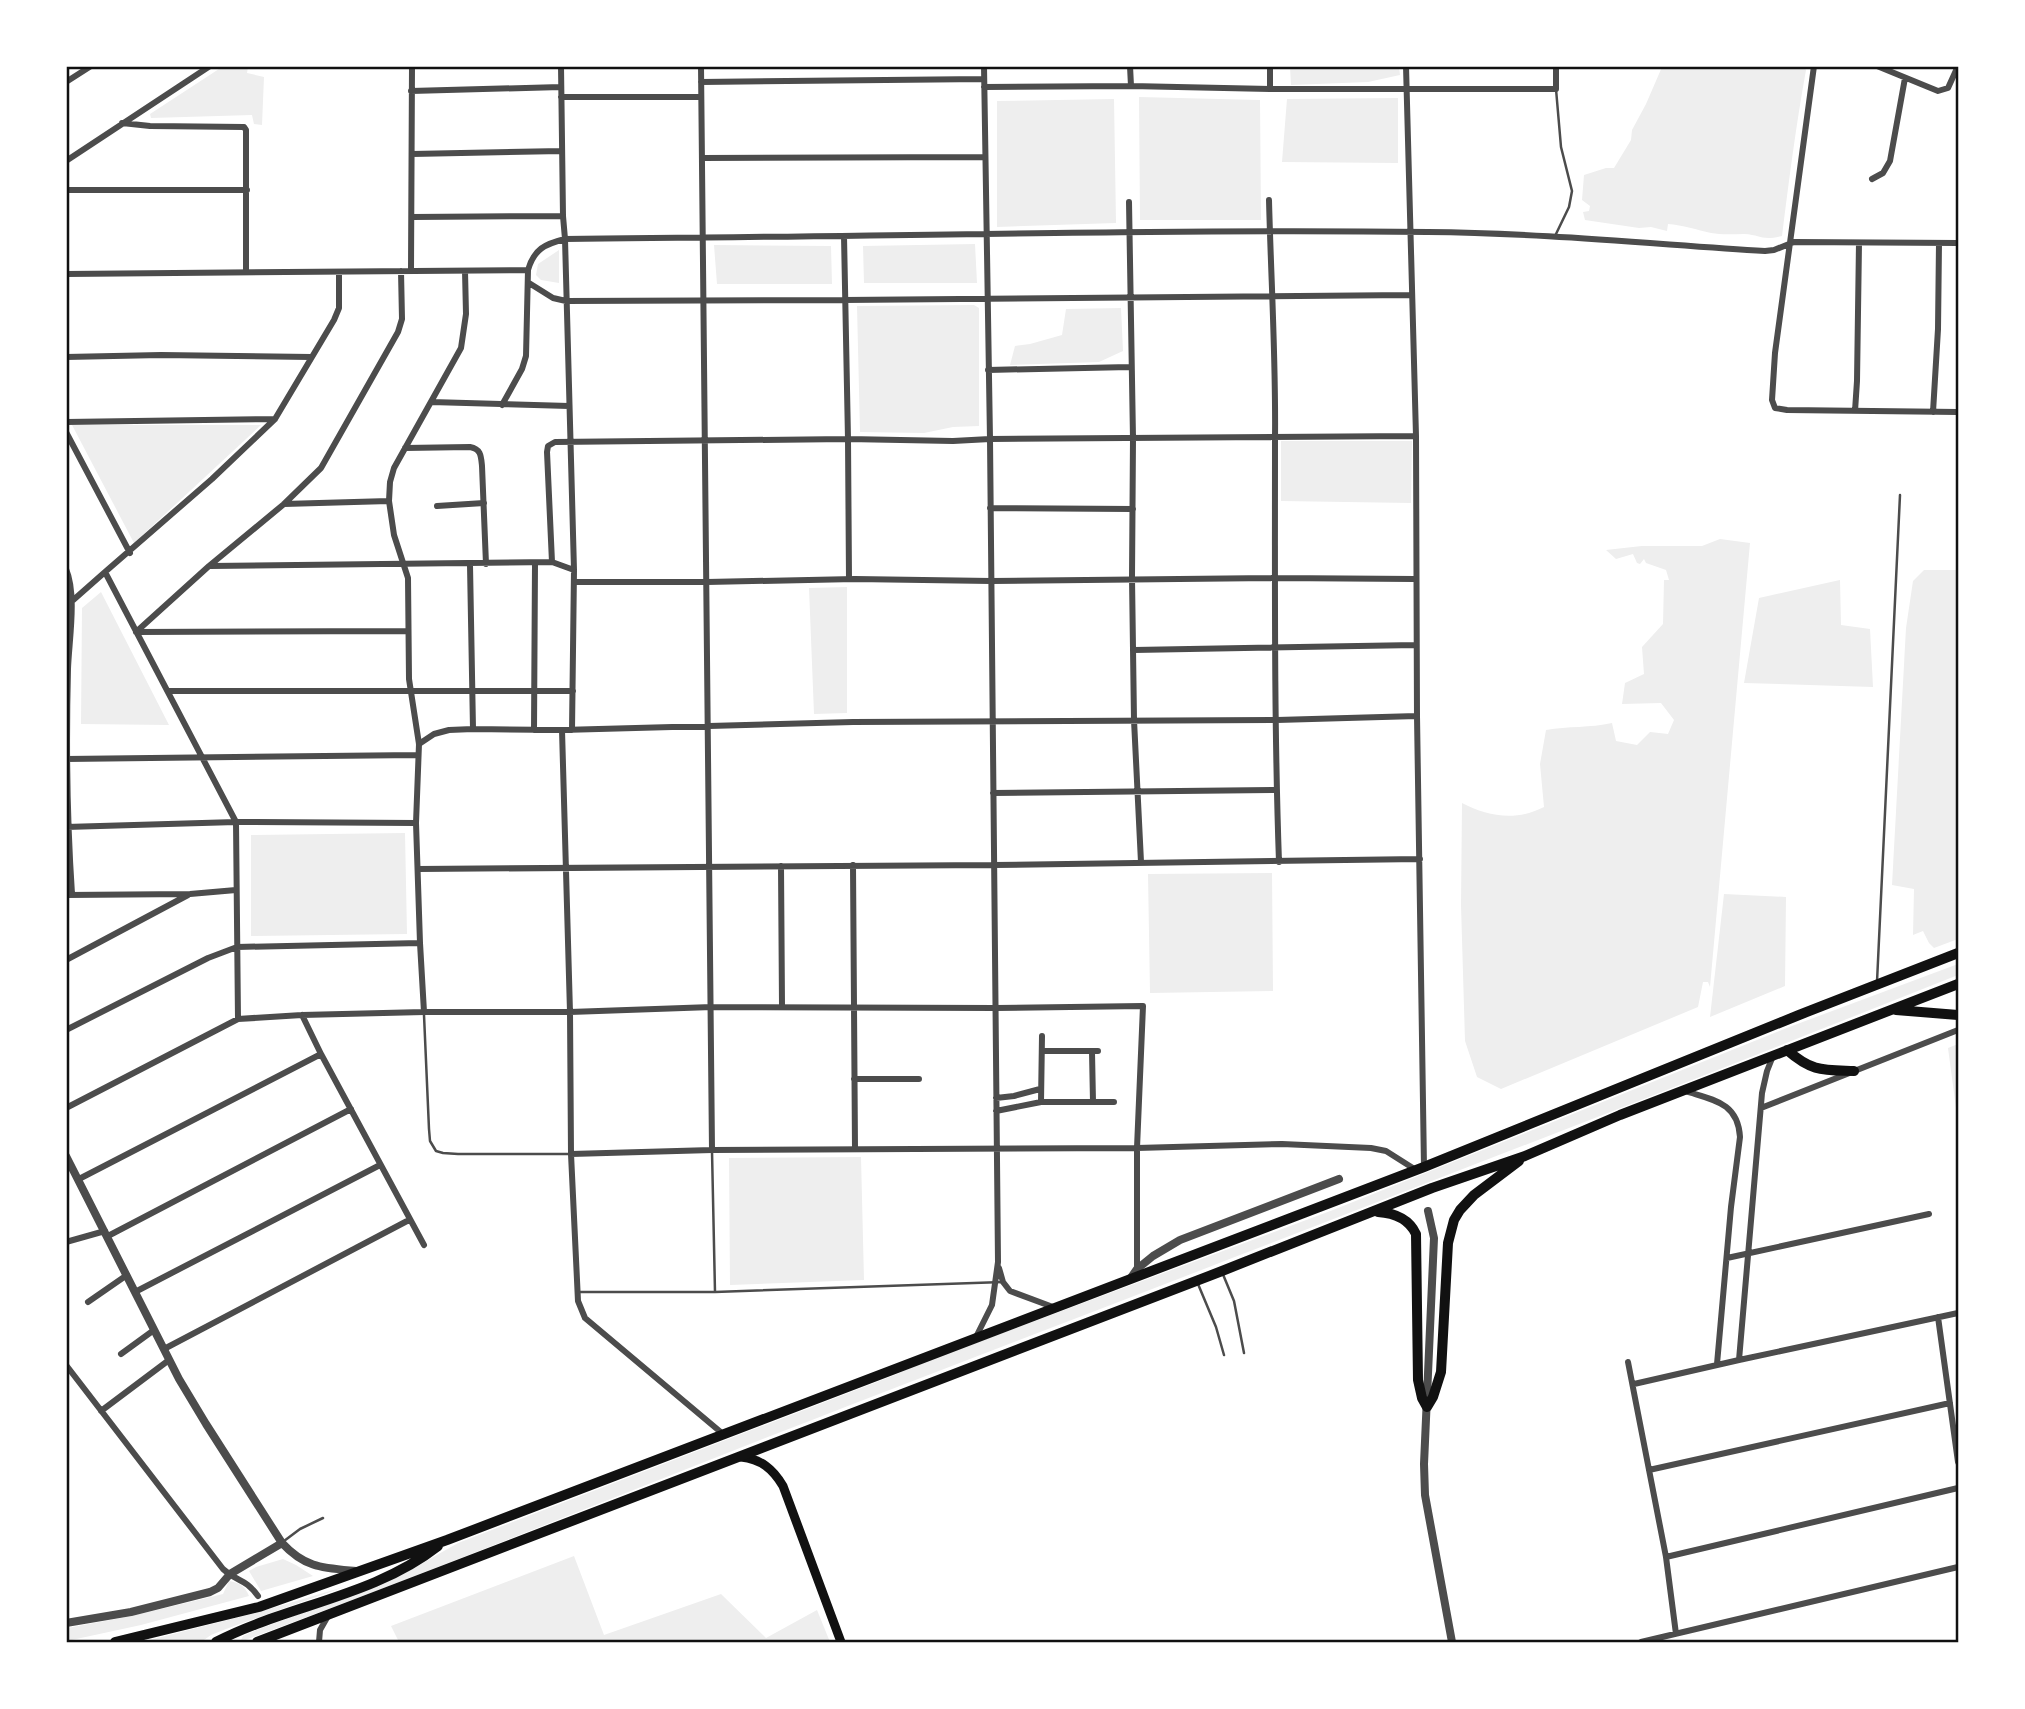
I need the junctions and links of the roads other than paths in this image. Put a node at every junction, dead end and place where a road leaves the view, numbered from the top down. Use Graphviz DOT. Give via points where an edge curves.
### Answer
graph roads {
  1 [pos="91,66"];
  2 [pos="209,66"];
  3 [pos="412,66"];
  4 [pos="561,66"];
  5 [pos="701,66"];
  6 [pos="984,66"];
  7 [pos="1130,66"];
  8 [pos="1270,66"];
  9 [pos="1406,66"];
  10 [pos="1556,66"];
  11 [pos="1814,66"];
  12 [pos="1877,66"];
  13 [pos="1958,66"];
  14 [pos="80,70"];
  15 [pos="1905,78"];
  16 [pos="66,82"];
  17 [pos="701,82"];
  18 [pos="984,83"];
  19 [pos="1130,86"];
  20 [pos="561,87"];
  21 [pos="1270,89"];
  22 [pos="1556,89"];
  23 [pos="1406,90"];
  24 [pos="411,91"];
  25 [pos="561,97"];
  26 [pos="700,97"];
  27 [pos="122,123"];
  28 [pos="562,151"];
  29 [pos="412,154"];
  30 [pos="985,157"];
  31 [pos="702,158"];
  32 [pos="66,161"];
  33 [pos="1872,178"];
  34 [pos="66,190"];
  35 [pos="247,190"];
  36 [pos="1269,200"];
  37 [pos="1129,202"];
  38 [pos="563,216"];
  39 [pos="412,217"];
  40 [pos="1129,232"];
  41 [pos="1269,232"];
  42 [pos="1409,232"];
  43 [pos="985,235"];
  44 [pos="844,236"];
  45 [pos="1555,237"];
  46 [pos="702,238"];
  47 [pos="565,239"];
  48 [pos="1789,243"];
  49 [pos="1859,243"];
  50 [pos="1939,243"];
  51 [pos="1958,243"];
  52 [pos="528,270"];
  53 [pos="401,271"];
  54 [pos="411,271"];
  55 [pos="465,271"];
  56 [pos="246,272"];
  57 [pos="339,272"];
  58 [pos="66,274"];
  59 [pos="528,283"];
  60 [pos="1273,295"];
  61 [pos="1411,295"];
  62 [pos="1131,296"];
  63 [pos="986,298"];
  64 [pos="702,299"];
  65 [pos="566,300"];
  66 [pos="844,300"];
  67 [pos="66,357"];
  68 [pos="311,357"];
  69 [pos="1130,367"];
  70 [pos="988,370"];
  71 [pos="431,402"];
  72 [pos="502,405"];
  73 [pos="569,406"];
  74 [pos="1855,411"];
  75 [pos="1933,412"];
  76 [pos="1958,412"];
  77 [pos="275,419"];
  78 [pos="66,422"];
  79 [pos="66,432"];
  80 [pos="1416,436"];
  81 [pos="1275,437"];
  82 [pos="1133,438"];
  83 [pos="848,439"];
  84 [pos="990,439"];
  85 [pos="570,442"];
  86 [pos="705,442"];
  87 [pos="405,449"];
  88 [pos="1900,495"];
  89 [pos="389,501"];
  90 [pos="484,503"];
  91 [pos="284,504"];
  92 [pos="437,506"];
  93 [pos="990,508"];
  94 [pos="1133,509"];
  95 [pos="130,552"];
  96 [pos="552,562"];
  97 [pos="535,563"];
  98 [pos="486,564"];
  99 [pos="404,565"];
  100 [pos="470,565"];
  101 [pos="209,566"];
  102 [pos="66,569"];
  103 [pos="574,570"];
  104 [pos="105,572"];
  105 [pos="1132,578"];
  106 [pos="1274,578"];
  107 [pos="849,579"];
  108 [pos="1415,579"];
  109 [pos="991,581"];
  110 [pos="574,582"];
  111 [pos="707,582"];
  112 [pos="71,602"];
  113 [pos="407,631"];
  114 [pos="136,632"];
  115 [pos="1416,645"];
  116 [pos="1275,648"];
  117 [pos="1134,650"];
  118 [pos="169,691"];
  119 [pos="412,691"];
  120 [pos="471,691"];
  121 [pos="573,691"];
  122 [pos="533,692"];
  123 [pos="1417,716"];
  124 [pos="1134,720"];
  125 [pos="1276,720"];
  126 [pos="993,723"];
  127 [pos="707,726"];
  128 [pos="473,729"];
  129 [pos="534,730"];
  130 [pos="562,730"];
  131 [pos="572,730"];
  132 [pos="419,744"];
  133 [pos="418,755"];
  134 [pos="203,758"];
  135 [pos="67,759"];
  136 [pos="1277,790"];
  137 [pos="1138,792"];
  138 [pos="993,793"];
  139 [pos="236,822"];
  140 [pos="416,823"];
  141 [pos="67,827"];
  142 [pos="1420,859"];
  143 [pos="1141,862"];
  144 [pos="1279,862"];
  145 [pos="853,865"];
  146 [pos="995,865"];
  147 [pos="780,866"];
  148 [pos="708,867"];
  149 [pos="418,869"];
  150 [pos="567,869"];
  151 [pos="236,890"];
  152 [pos="69,894"];
  153 [pos="190,894"];
  154 [pos="420,943"];
  155 [pos="237,947"];
  156 [pos="1958,954"];
  157 [pos="66,960"];
  158 [pos="1958,984"];
  159 [pos="1877,986"];
  160 [pos="782,1006"];
  161 [pos="712,1007"];
  162 [pos="853,1007"];
  163 [pos="996,1008"];
  164 [pos="1892,1009"];
  165 [pos="424,1012"];
  166 [pos="570,1012"];
  167 [pos="302,1015"];
  168 [pos="1958,1015"];
  169 [pos="237,1019"];
  170 [pos="66,1030"];
  171 [pos="1958,1030"];
  172 [pos="1042,1036"];
  173 [pos="1787,1050"];
  174 [pos="1043,1051"];
  175 [pos="321,1054"];
  176 [pos="1774,1055"];
  177 [pos="1854,1071"];
  178 [pos="854,1079"];
  179 [pos="919,1079"];
  180 [pos="1040,1089"];
  181 [pos="1685,1091"];
  182 [pos="996,1098"];
  183 [pos="1041,1102"];
  184 [pos="1093,1102"];
  185 [pos="1114,1102"];
  186 [pos="66,1108"];
  187 [pos="1761,1108"];
  188 [pos="351,1109"];
  189 [pos="996,1111"];
  190 [pos="996,1147"];
  191 [pos="855,1148"];
  192 [pos="1137,1148"];
  193 [pos="712,1150"];
  194 [pos="571,1154"];
  195 [pos="1525,1156"];
  196 [pos="67,1158"];
  197 [pos="380,1165"];
  198 [pos="1420,1168"];
  199 [pos="1339,1179"];
  200 [pos="79,1180"];
  201 [pos="1428,1211"];
  202 [pos="1371,1213"];
  203 [pos="1929,1214"];
  204 [pos="409,1220"];
  205 [pos="106,1233"];
  206 [pos="66,1242"];
  207 [pos="424,1245"];
  208 [pos="1748,1255"];
  209 [pos="1727,1258"];
  210 [pos="998,1262"];
  211 [pos="1137,1269"];
  212 [pos="1222,1272"];
  213 [pos="127,1275"];
  214 [pos="1130,1280"];
  215 [pos="1197,1281"];
  216 [pos="995,1282"];
  217 [pos="1003,1282"];
  218 [pos="135,1292"];
  219 [pos="576,1292"];
  220 [pos="715,1292"];
  221 [pos="88,1303"];
  222 [pos="1053,1307"];
  223 [pos="1958,1312"];
  224 [pos="1938,1317"];
  225 [pos="154,1330"];
  226 [pos="976,1336"];
  227 [pos="164,1349"];
  228 [pos="1244,1353"];
  229 [pos="121,1354"];
  230 [pos="1224,1355"];
  231 [pos="169,1360"];
  232 [pos="1738,1360"];
  233 [pos="1628,1362"];
  234 [pos="1717,1364"];
  235 [pos="66,1365"];
  236 [pos="1634,1384"];
  237 [pos="1950,1403"];
  238 [pos="1427,1408"];
  239 [pos="101,1411"];
  240 [pos="723,1434"];
  241 [pos="741,1457"];
  242 [pos="1958,1462"];
  243 [pos="1649,1470"];
  244 [pos="1958,1488"];
  245 [pos="323,1518"];
  246 [pos="447,1539"];
  247 [pos="282,1543"];
  248 [pos="1666,1557"];
  249 [pos="1958,1567"];
  250 [pos="357,1571"];
  251 [pos="230,1574"];
  252 [pos="258,1596"];
  253 [pos="328,1616"];
  254 [pos="66,1623"];
  255 [pos="1676,1634"];
  256 [pos="116,1643"];
  257 [pos="216,1643"];
  258 [pos="257,1643"];
  259 [pos="319,1643"];
  260 [pos="841,1643"];
  261 [pos="1452,1643"];
  262 [pos="1641,1643"];
  1 -- 14 [label="street"];
  2 -- 27 [label="street"];
  3 -- 24 [label="street"];
  4 -- 20 [label="street"];
  5 -- 17 [label="street"];
  6 -- 18 [label="street"];
  7 -- 19 [label="street"];
  8 -- 21 [label="street"];
  9 -- 23 [label="street"];
  10 -- 22 [label="street"];
  11 -- 48 [label="street"];
  12 -- 15 [label="street"];
  13 -- 15 [label="street" via="1948,88 1938,92"];
  14 -- 16 [label="street"];
  15 -- 33 [label="street" via="1890,161 1883,173"];
  17 -- 18 [label="street"];
  17 -- 26 [label="street"];
  18 -- 19 [label="street"];
  18 -- 30 [label="street"];
  19 -- 21 [label="street"];
  20 -- 24 [label="street"];
  20 -- 25 [label="street"];
  21 -- 23 [label="street"];
  22 -- 23 [label="street"];
  22 -- 45 [label="lane" via="1561,147 1572,191"];
  23 -- 42 [label="street"];
  24 -- 29 [label="street"];
  25 -- 26 [label="street"];
  25 -- 28 [label="street"];
  26 -- 31 [label="street"];
  27 -- 32 [label="street"];
  27 -- 35 [label="street" via="244,127"];
  28 -- 29 [label="street"];
  28 -- 38 [label="street"];
  29 -- 39 [label="street"];
  30 -- 31 [label="street"];
  30 -- 43 [label="street"];
  31 -- 46 [label="street"];
  34 -- 35 [label="street"];
  35 -- 56 [label="street"];
  36 -- 41 [label="street"];
  37 -- 40 [label="street"];
  38 -- 39 [label="street"];
  38 -- 47 [label="street"];
  39 -- 54 [label="street"];
  40 -- 41 [label="street"];
  40 -- 43 [label="street"];
  40 -- 62 [label="street"];
  41 -- 42 [label="street"];
  41 -- 60 [label="street"];
  42 -- 45 [label="street"];
  42 -- 61 [label="street"];
  43 -- 44 [label="street"];
  43 -- 63 [label="street"];
  44 -- 46 [label="street"];
  44 -- 66 [label="street"];
  45 -- 48 [label="street" via="1765,251"];
  46 -- 47 [label="street"];
  46 -- 64 [label="street"];
  47 -- 52 [label="street" via="532,256"];
  47 -- 65 [label="street"];
  48 -- 49 [label="street"];
  48 -- 74 [label="street" via="1774,353 1775,408"];
  49 -- 50 [label="street"];
  49 -- 74 [label="street"];
  50 -- 51 [label="street"];
  50 -- 75 [label="street"];
  52 -- 55 [label="street"];
  52 -- 59 [label="street"];
  53 -- 54 [label="street"];
  53 -- 57 [label="street"];
  53 -- 91 [label="street" via="398,332 321,468"];
  54 -- 55 [label="street"];
  55 -- 71 [label="street" via="461,348"];
  56 -- 57 [label="street"];
  56 -- 58 [label="street"];
  57 -- 68 [label="street" via="339,308"];
  59 -- 65 [label="street"];
  59 -- 72 [label="street" via="526,356"];
  60 -- 61 [label="street"];
  60 -- 62 [label="street"];
  60 -- 81 [label="street"];
  61 -- 80 [label="street"];
  62 -- 63 [label="street"];
  62 -- 69 [label="street"];
  63 -- 66 [label="street"];
  63 -- 70 [label="street"];
  64 -- 65 [label="street"];
  64 -- 66 [label="street"];
  64 -- 86 [label="street"];
  65 -- 73 [label="street"];
  66 -- 83 [label="street"];
  67 -- 68 [label="street"];
  68 -- 77 [label="street"];
  69 -- 70 [label="street"];
  69 -- 82 [label="street"];
  70 -- 84 [label="street"];
  71 -- 72 [label="street"];
  71 -- 87 [label="street"];
  72 -- 73 [label="street"];
  73 -- 85 [label="street"];
  74 -- 75 [label="street"];
  75 -- 76 [label="street"];
  77 -- 78 [label="street"];
  77 -- 95 [label="street"];
  79 -- 95 [label="street"];
  80 -- 81 [label="street"];
  80 -- 108 [label="street"];
  81 -- 82 [label="street"];
  81 -- 106 [label="street"];
  82 -- 84 [label="street"];
  82 -- 94 [label="street"];
  83 -- 84 [label="street"];
  83 -- 86 [label="street"];
  83 -- 107 [label="street"];
  84 -- 93 [label="street"];
  85 -- 86 [label="street"];
  85 -- 96 [label="street" via="548,446"];
  85 -- 103 [label="street"];
  86 -- 111 [label="street"];
  87 -- 89 [label="street" via="394,468"];
  87 -- 90 [label="street" via="476,448"];
  88 -- 159 [label="lane"];
  89 -- 91 [label="street"];
  89 -- 99 [label="street"];
  90 -- 92 [label="street"];
  90 -- 98 [label="street"];
  91 -- 101 [label="street"];
  93 -- 94 [label="street"];
  93 -- 109 [label="street"];
  94 -- 105 [label="street"];
  95 -- 104 [label="street"];
  96 -- 97 [label="street"];
  96 -- 103 [label="street"];
  97 -- 98 [label="street"];
  97 -- 122 [label="street"];
  98 -- 100 [label="street"];
  99 -- 100 [label="street"];
  99 -- 101 [label="street"];
  99 -- 113 [label="street"];
  100 -- 120 [label="street"];
  101 -- 114 [label="street"];
  102 -- 112 [label="street"];
  103 -- 110 [label="street"];
  104 -- 112 [label="street"];
  104 -- 114 [label="street"];
  105 -- 106 [label="street"];
  105 -- 109 [label="street"];
  105 -- 117 [label="street"];
  106 -- 108 [label="street"];
  106 -- 116 [label="street"];
  107 -- 109 [label="street"];
  107 -- 111 [label="street"];
  108 -- 115 [label="street"];
  109 -- 126 [label="street"];
  110 -- 111 [label="street"];
  110 -- 121 [label="street"];
  111 -- 127 [label="street"];
  112 -- 135 [label="street"];
  113 -- 114 [label="street"];
  113 -- 119 [label="street"];
  114 -- 118 [label="street"];
  115 -- 116 [label="street"];
  115 -- 123 [label="street"];
  116 -- 117 [label="street"];
  116 -- 125 [label="street"];
  117 -- 124 [label="street"];
  118 -- 119 [label="street"];
  118 -- 134 [label="street"];
  119 -- 120 [label="street"];
  119 -- 132 [label="street"];
  120 -- 122 [label="street"];
  120 -- 128 [label="street"];
  121 -- 122 [label="street"];
  121 -- 131 [label="street"];
  122 -- 129 [label="street"];
  123 -- 125 [label="street"];
  123 -- 142 [label="street"];
  124 -- 125 [label="street"];
  124 -- 126 [label="street"];
  124 -- 137 [label="street"];
  125 -- 136 [label="street"];
  126 -- 127 [label="street"];
  126 -- 138 [label="street"];
  127 -- 131 [label="street"];
  127 -- 148 [label="street"];
  128 -- 129 [label="street"];
  128 -- 132 [label="street" via="434,734"];
  129 -- 130 [label="street"];
  130 -- 131 [label="street"];
  130 -- 150 [label="street"];
  132 -- 133 [label="street"];
  133 -- 134 [label="street"];
  133 -- 140 [label="street"];
  134 -- 135 [label="street"];
  134 -- 139 [label="street"];
  135 -- 141 [label="street"];
  136 -- 137 [label="street"];
  136 -- 144 [label="street"];
  137 -- 138 [label="street"];
  137 -- 143 [label="street"];
  138 -- 146 [label="street"];
  139 -- 140 [label="street"];
  139 -- 141 [label="street"];
  139 -- 151 [label="street"];
  140 -- 149 [label="street"];
  141 -- 152 [label="street"];
  142 -- 144 [label="street"];
  142 -- 198 [label="street"];
  143 -- 144 [label="street"];
  143 -- 146 [label="street"];
  145 -- 146 [label="street"];
  145 -- 147 [label="street"];
  145 -- 162 [label="street"];
  146 -- 163 [label="street"];
  147 -- 148 [label="street"];
  147 -- 160 [label="street"];
  148 -- 150 [label="street"];
  148 -- 161 [label="street"];
  149 -- 150 [label="street"];
  149 -- 154 [label="street"];
  150 -- 166 [label="street"];
  151 -- 153 [label="street"];
  151 -- 155 [label="street"];
  152 -- 153 [label="street"];
  153 -- 157 [label="street"];
  154 -- 155 [label="street"];
  154 -- 165 [label="street"];
  155 -- 169 [label="street"];
  155 -- 170 [label="street"];
  156 -- 159 [label="main road"];
  158 -- 164 [label="main road"];
  159 -- 198 [label="main road"];
  160 -- 161 [label="street"];
  160 -- 162 [label="street"];
  161 -- 166 [label="street"];
  161 -- 193 [label="street"];
  162 -- 163 [label="street"];
  162 -- 178 [label="street"];
  163 -- 182 [label="street"];
  163 -- 192 [label="street" via="1143,1006"];
  164 -- 168 [label="main road"];
  164 -- 173 [label="main road"];
  165 -- 166 [label="street"];
  165 -- 167 [label="street"];
  165 -- 194 [label="lane" via="430,1141 436,1151"];
  166 -- 194 [label="street"];
  167 -- 169 [label="street"];
  167 -- 175 [label="street"];
  169 -- 186 [label="street"];
  171 -- 177 [label="street"];
  172 -- 174 [label="street"];
  173 -- 176 [label="main road"];
  173 -- 177 [label="main road" via="1810,1067"];
  174 -- 180 [label="street"];
  174 -- 184 [label="street" via="1095,1052"];
  175 -- 188 [label="street"];
  175 -- 200 [label="street"];
  176 -- 181 [label="main road"];
  176 -- 187 [label="street"];
  177 -- 187 [label="street"];
  178 -- 179 [label="street"];
  178 -- 191 [label="street"];
  180 -- 182 [label="street"];
  180 -- 183 [label="street"];
  181 -- 195 [label="main road"];
  181 -- 209 [label="street" via="1726,1106 1739,1127"];
  182 -- 189 [label="street"];
  183 -- 184 [label="street"];
  183 -- 189 [label="street"];
  184 -- 185 [label="street"];
  187 -- 208 [label="street"];
  188 -- 197 [label="street"];
  188 -- 205 [label="street"];
  189 -- 190 [label="street"];
  190 -- 191 [label="street"];
  190 -- 192 [label="street"];
  190 -- 210 [label="street"];
  191 -- 193 [label="street"];
  192 -- 198 [label="street" via="1282,1144 1371,1148"];
  192 -- 211 [label="street"];
  193 -- 194 [label="street"];
  193 -- 220 [label="lane"];
  194 -- 219 [label="street"];
  195 -- 202 [label="main road"];
  195 -- 238 [label="main road" via="1474,1195 1454,1220 1448,1243 1441,1372"];
  196 -- 200 [label="street"];
  197 -- 204 [label="street"];
  197 -- 218 [label="street"];
  198 -- 214 [label="main road"];
  199 -- 211 [label="street" via="1180,1240"];
  200 -- 205 [label="street"];
  201 -- 238 [label="street" via="1433,1238"];
  202 -- 212 [label="main road"];
  202 -- 238 [label="main road" via="1399,1216 1416,1234 1418,1380"];
  203 -- 208 [label="street"];
  204 -- 207 [label="street"];
  204 -- 227 [label="street"];
  205 -- 206 [label="street"];
  205 -- 213 [label="street"];
  208 -- 209 [label="street"];
  208 -- 232 [label="street"];
  209 -- 234 [label="street"];
  210 -- 216 [label="street"];
  210 -- 217 [label="street"];
  211 -- 214 [label="street"];
  212 -- 215 [label="main road"];
  212 -- 228 [label="lane" via="1234,1301"];
  213 -- 218 [label="street"];
  213 -- 221 [label="street"];
  214 -- 222 [label="main road"];
  215 -- 230 [label="lane"];
  215 -- 241 [label="main road"];
  216 -- 217 [label="lane"];
  216 -- 220 [label="lane"];
  216 -- 226 [label="street" via="992,1305"];
  217 -- 222 [label="street" via="1010,1292"];
  218 -- 225 [label="street"];
  219 -- 220 [label="lane"];
  219 -- 240 [label="street" via="585,1318"];
  222 -- 226 [label="main road"];
  223 -- 224 [label="street"];
  224 -- 232 [label="street"];
  224 -- 237 [label="street"];
  225 -- 227 [label="street"];
  225 -- 229 [label="street"];
  226 -- 240 [label="main road"];
  227 -- 231 [label="street"];
  231 -- 239 [label="street"];
  231 -- 247 [label="street"];
  232 -- 234 [label="street"];
  233 -- 236 [label="street"];
  234 -- 236 [label="street"];
  235 -- 239 [label="street"];
  236 -- 243 [label="street"];
  237 -- 242 [label="street"];
  237 -- 243 [label="street"];
  238 -- 261 [label="street" via="1425,1495"];
  239 -- 251 [label="street"];
  240 -- 246 [label="main road"];
  241 -- 253 [label="main road"];
  241 -- 260 [label="main road" via="769,1467 783,1486"];
  243 -- 248 [label="street"];
  244 -- 248 [label="street"];
  245 -- 247 [label="lane"];
  246 -- 250 [label="main road"];
  246 -- 257 [label="main road" via="383,1579"];
  247 -- 250 [label="street" via="307,1564"];
  247 -- 251 [label="street"];
  248 -- 255 [label="street"];
  249 -- 255 [label="street"];
  250 -- 256 [label="main road" via="259,1607"];
  251 -- 252 [label="street" via="250,1585"];
  251 -- 254 [label="street" via="218,1588 200,1596"];
  253 -- 258 [label="main road"];
  253 -- 259 [label="street"];
  255 -- 262 [label="street"];
}
